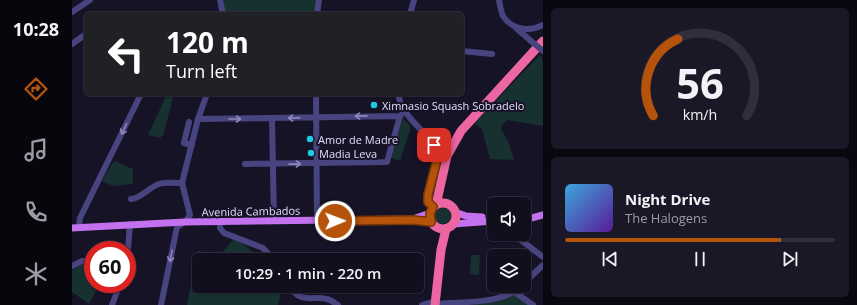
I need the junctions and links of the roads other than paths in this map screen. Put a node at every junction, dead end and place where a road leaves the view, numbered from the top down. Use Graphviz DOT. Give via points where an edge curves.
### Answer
graph roads {
  1 [pos="90,0"];
  2 [pos="220,0"];
  3 [pos="319,0"];
  4 [pos="414,0"];
  5 [pos="499,0"];
  6 [pos="72,12"];
  7 [pos="223,12"];
  8 [pos="317,12"];
  9 [pos="411,12"];
  10 [pos="543,25"];
  11 [pos="514,26"];
  12 [pos="84,35"];
  13 [pos="543,41"];
  14 [pos="72,44"];
  15 [pos="464,51"];
  16 [pos="543,51"];
  17 [pos="492,54"];
  18 [pos="140,96"];
  19 [pos="206,96"];
  20 [pos="316,96"];
  21 [pos="398,96"];
  22 [pos="402,114"];
  23 [pos="316,117"];
  24 [pos="198,119"];
  25 [pos="272,119"];
  26 [pos="189,122"];
  27 [pos="192,145"];
  28 [pos="245,164"];
  29 [pos="274,164"];
  30 [pos="317,164"];
  31 [pos="443,171"];
  32 [pos="182,183"];
  33 [pos="132,199"];
  34 [pos="448,204"];
  35 [pos="455,212"];
  36 [pos="543,214"];
  37 [pos="433,215"];
  38 [pos="531,215"];
  39 [pos="487,217"];
  40 [pos="531,218"];
  41 [pos="274,221"];
  42 [pos="317,221"];
  43 [pos="185,222"];
  44 [pos="220,222"];
  45 [pos="487,222"];
  46 [pos="130,224"];
  47 [pos="75,227"];
  48 [pos="450,227"];
  49 [pos="129,241"];
  50 [pos="522,241"];
  51 [pos="441,250"];
  52 [pos="267,253"];
  53 [pos="543,257"];
  54 [pos="84,261"];
  55 [pos="543,265"];
  56 [pos="72,266"];
  57 [pos="531,276"];
  58 [pos="117,293"];
  59 [pos="295,293"];
  60 [pos="516,293"];
  61 [pos="305,302"];
  62 [pos="435,303"];
  63 [pos="112,305"];
  64 [pos="160,305"];
  65 [pos="338,305"];
  66 [pos="422,305"];
  67 [pos="533,305"];
  1 -- 6 [label="street"];
  2 -- 7 [label="street"];
  3 -- 8 [label="street"];
  4 -- 9 [label="street"];
  5 -- 11 [label="street" via="503,16"];
  10 -- 11 [label="street" via="536,29"];
  11 -- 16 [label="street, bridge"];
  12 -- 14 [label="street"];
  13 -- 31 [label="highway" via="461,131 452,144"];
  15 -- 17 [label="street"];
  18 -- 47 [label="street, one-way"];
  19 -- 24 [label="street"];
  20 -- 23 [label="street"];
  21 -- 22 [label="street"];
  22 -- 23 [label="street, one-way"];
  22 -- 30 [label="street" via="387,162"];
  22 -- 37 [label="street" via="437,150 438,156 428,195"];
  23 -- 25 [label="street, one-way"];
  23 -- 30 [label="street"];
  24 -- 25 [label="street, one-way"];
  24 -- 27 [label="street"];
  25 -- 29 [label="street"];
  26 -- 27 [label="street" via="184,143"];
  27 -- 32 [label="street"];
  28 -- 29 [label="street"];
  29 -- 30 [label="street, one-way"];
  29 -- 41 [label="street"];
  30 -- 42 [label="street"];
  31 -- 34 [label="highway"];
  31 -- 37 [label="highway"];
  32 -- 33 [label="street" via="161,183 151,187 138,198"];
  32 -- 43 [label="street" via="190,215"];
  34 -- 35 [label="highway"];
  34 -- 37 [label="highway" via="442,203"];
  35 -- 39 [label="main road" via="473,218"];
  35 -- 48 [label="highway" via="456,219"];
  36 -- 38 [label="main road"];
  36 -- 40 [label="main road"];
  37 -- 42 [label="main road, Avenida Cambados" via="413,220"];
  37 -- 48 [label="highway"];
  37 -- 51 [label="highway"];
  41 -- 42 [label="main road, Avenida Cambados"];
  41 -- 44 [label="main road, Avenida Cambados"];
  43 -- 44 [label="main road, Avenida Cambados"];
  43 -- 46 [label="main road, Avenida Cambados"];
  43 -- 64 [label="street, one-way" via="177,227"];
  44 -- 52 [label="street" via="220,228 224,233 262,248"];
  45 -- 48 [label="main road"];
  46 -- 47 [label="main road, Avenida Cambados"];
  46 -- 49 [label="street"];
  48 -- 51 [label="highway"];
  50 -- 53 [label="street"];
  51 -- 62 [label="highway"];
  54 -- 56 [label="street"];
  55 -- 57 [label="street"];
  58 -- 63 [label="street"];
  59 -- 61 [label="street"];
  60 -- 62 [label="street" via="494,300"];
  60 -- 67 [label="street"];
  61 -- 65 [label="street" via="326,298"];
  62 -- 66 [label="street"];
}
